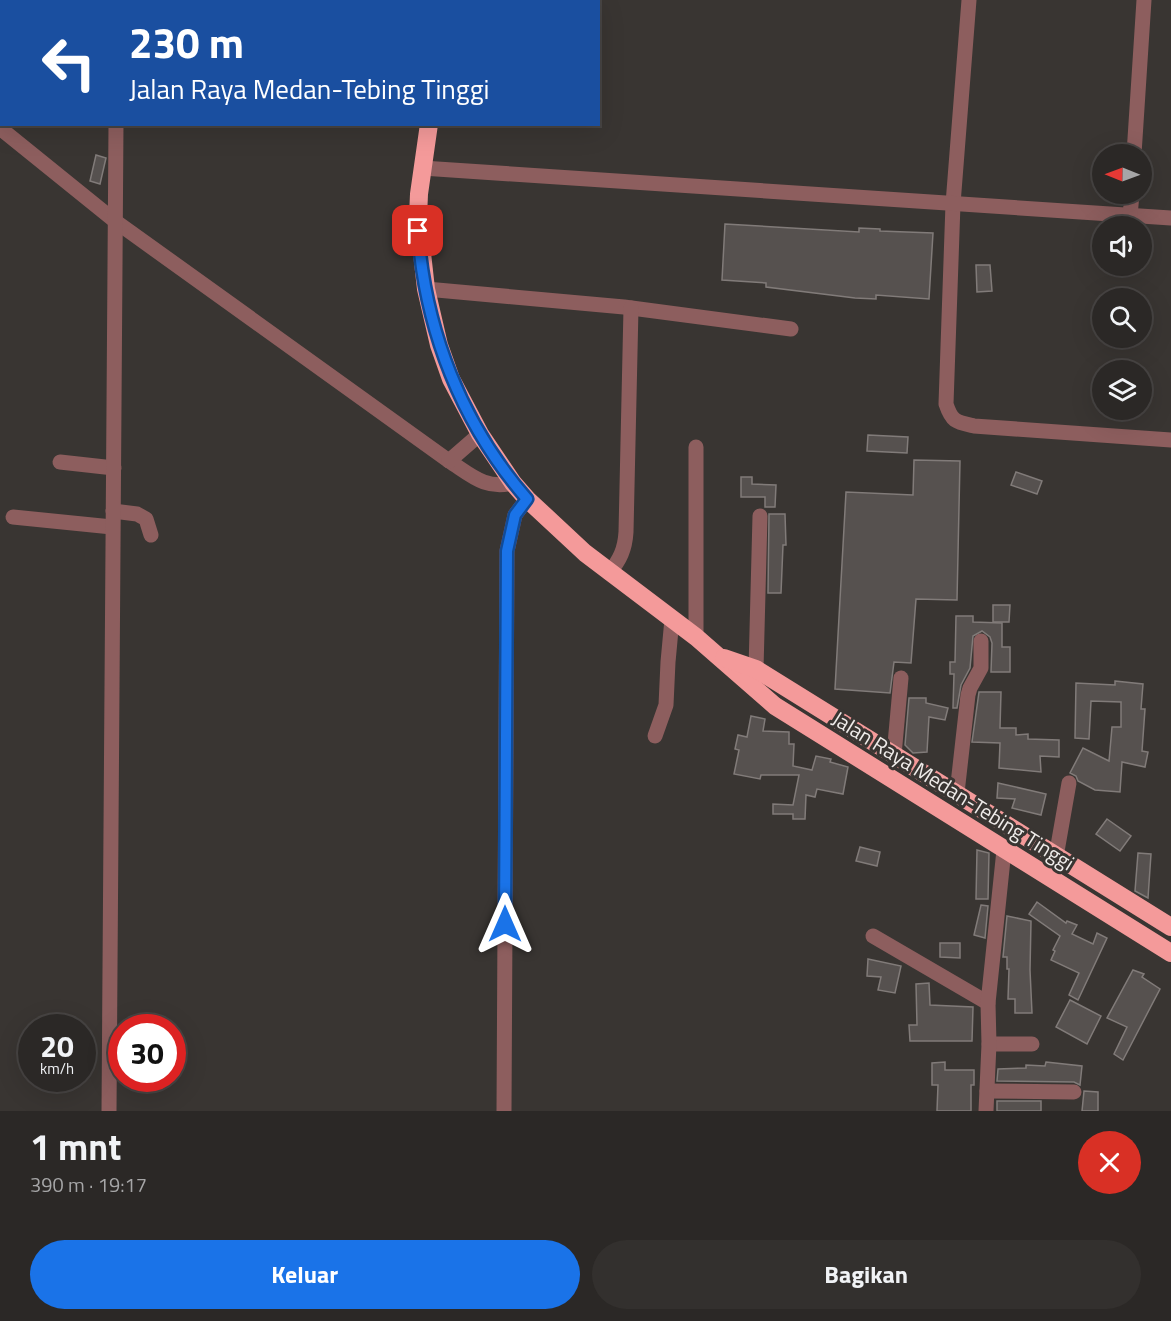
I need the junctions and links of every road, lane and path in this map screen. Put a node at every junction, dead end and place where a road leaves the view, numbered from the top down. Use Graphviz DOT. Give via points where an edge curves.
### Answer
graph roads {
  1 [pos="969,0"];
  2 [pos="1144,0"];
  3 [pos="116,126"];
  4 [pos="429,126"];
  5 [pos="0,128"];
  6 [pos="1135,144"];
  7 [pos="422,168"];
  8 [pos="953,204"];
  9 [pos="1131,204"];
  10 [pos="1130,216"];
  11 [pos="1152,217"];
  12 [pos="1171,218"];
  13 [pos="115,220"];
  14 [pos="426,289"];
  15 [pos="631,308"];
  16 [pos="791,329"];
  17 [pos="480,434"];
  18 [pos="1171,440"];
  19 [pos="696,447"];
  20 [pos="449,461"];
  21 [pos="60,462"];
  22 [pos="114,468"];
  23 [pos="513,483"];
  24 [pos="527,499"];
  25 [pos="113,511"];
  26 [pos="760,516"];
  27 [pos="13,517"];
  28 [pos="112,527"];
  29 [pos="151,535"];
  30 [pos="609,573"];
  31 [pos="672,619"];
  32 [pos="696,637"];
  33 [pos="981,641"];
  34 [pos="719,656"];
  35 [pos="756,669"];
  36 [pos="902,678"];
  37 [pos="655,736"];
  38 [pos="894,755"];
  39 [pos="1069,783"];
  40 [pos="957,793"];
  41 [pos="1004,850"];
  42 [pos="1056,857"];
  43 [pos="1171,927"];
  44 [pos="873,936"];
  45 [pos="1171,953"];
  46 [pos="988,1003"];
  47 [pos="989,1044"];
  48 [pos="1032,1044"];
  49 [pos="987,1090"];
  50 [pos="1074,1092"];
  51 [pos="109,1111"];
  52 [pos="504,1111"];
  53 [pos="986,1111"];
  1 -- 8 [label="street"];
  2 -- 6 [label="street"];
  3 -- 13 [label="street"];
  4 -- 7 [label="highway, Jalan Raya Medan-Tebing Tinggi"];
  5 -- 13 [label="street"];
  7 -- 8 [label="street"];
  7 -- 14 [label="highway, Jalan Raya Medan-Tebing Tinggi" via="418,217"];
  8 -- 10 [label="street"];
  8 -- 18 [label="street" via="946,404 950,416 974,426"];
  9 -- 10 [label="street"];
  11 -- 12 [label="street"];
  13 -- 20 [label="street"];
  13 -- 22 [label="street"];
  14 -- 15 [label="street"];
  14 -- 17 [label="highway, Jalan Raya Medan-Tebing Tinggi" via="451,379"];
  15 -- 16 [label="street"];
  15 -- 30 [label="street" via="626,532 621,556"];
  17 -- 20 [label="street"];
  17 -- 23 [label="highway, Jalan Raya Medan-Tebing Tinggi"];
  19 -- 32 [label="street"];
  20 -- 23 [label="street" via="484,484"];
  21 -- 22 [label="street"];
  22 -- 25 [label="street"];
  23 -- 24 [label="highway, Jalan Raya Medan-Tebing Tinggi"];
  24 -- 30 [label="highway, Jalan Raya Medan-Tebing Tinggi"];
  24 -- 52 [label="street" via="515,515 507,551"];
  25 -- 28 [label="street"];
  25 -- 29 [label="street" via="146,519"];
  26 -- 35 [label="street"];
  27 -- 28 [label="street"];
  28 -- 51 [label="street"];
  30 -- 31 [label="highway, Jalan Raya Medan-Tebing Tinggi"];
  31 -- 32 [label="highway, Jalan Raya Medan-Tebing Tinggi"];
  31 -- 37 [label="street" via="666,705"];
  32 -- 34 [label="highway, Jalan Raya Medan-Tebing Tinggi"];
  33 -- 40 [label="street" via="981,668 968,695"];
  34 -- 35 [label="highway, Jalan Raya Medan-Tebing Tinggi"];
  34 -- 41 [label="highway, Jalan Raya Medan-Tebing Tinggi" via="775,706"];
  35 -- 38 [label="highway, Jalan Raya Medan-Tebing Tinggi"];
  36 -- 38 [label="street"];
  38 -- 40 [label="highway, Jalan Raya Medan-Tebing Tinggi"];
  39 -- 42 [label="street"];
  40 -- 42 [label="highway, Jalan Raya Medan-Tebing Tinggi"];
  41 -- 45 [label="highway, Jalan Raya Medan-Tebing Tinggi"];
  41 -- 46 [label="street"];
  42 -- 43 [label="highway, Jalan Raya Medan-Tebing Tinggi"];
  44 -- 46 [label="street"];
  46 -- 47 [label="street"];
  47 -- 48 [label="street"];
  47 -- 49 [label="street"];
  49 -- 50 [label="street"];
  49 -- 53 [label="street"];
}
